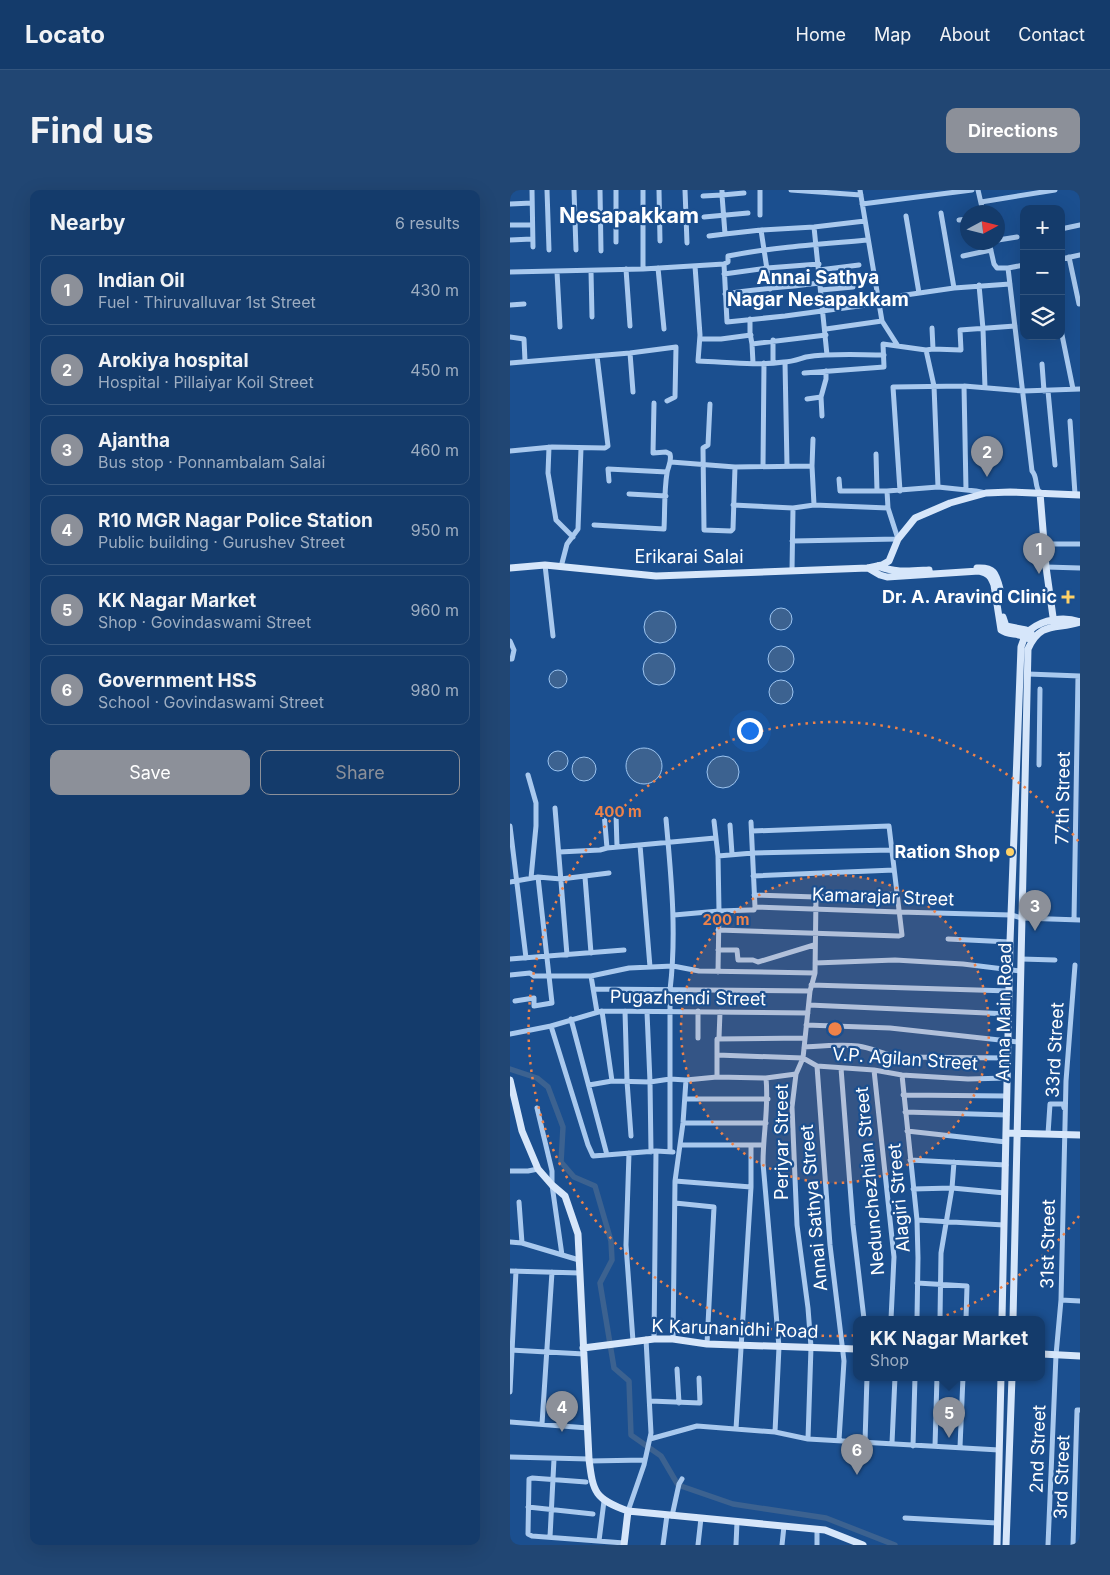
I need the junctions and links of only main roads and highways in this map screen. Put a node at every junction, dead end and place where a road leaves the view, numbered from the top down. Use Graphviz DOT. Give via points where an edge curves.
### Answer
graph roads {
  1 [pos="1040,493"];
  2 [pos="1078,494"];
  3 [pos="878,566"];
  4 [pos="510,568"];
  5 [pos="868,568"];
  6 [pos="1080,622"];
  7 [pos="1053,623"];
  8 [pos="1030,636"];
  9 [pos="510,1082"];
  10 [pos="1006,1133"];
  11 [pos="1016,1133"];
  12 [pos="1080,1134"];
  13 [pos="1002,1316"];
  14 [pos="1013,1316"];
  15 [pos="853,1349"];
  16 [pos="584,1351"];
  17 [pos="1045,1354"];
  18 [pos="1080,1356"];
  19 [pos="1001,1381"];
  20 [pos="1012,1381"];
  21 [pos="628,1511"];
  22 [pos="624,1544"];
  23 [pos="863,1545"];
  24 [pos="996,1545"];
  25 [pos="1006,1545"];
  1 -- 2 [label="main road"];
  1 -- 3 [label="main road" via="986,493 914,518 898,539 889,561"];
  1 -- 7 [label="main road"];
  3 -- 5 [label="main road"];
  3 -- 8 [label="main road" via="894,571 990,568 1000,587 1006,626"];
  4 -- 5 [label="main road, Erikarai Salai" via="545,565 656,576"];
  5 -- 8 [label="main road" via="887,577 987,572 994,585 1001,630"];
  6 -- 7 [label="main road" via="1072,618"];
  7 -- 8 [label="main road" via="1044,622"];
  8 -- 10 [label="main road, Anna Main Road" via="1021,647"];
  8 -- 11 [label="main road, Anna Main Road"];
  9 -- 16 [label="main road" via="522,1131 538,1169 552,1186 566,1196 572,1212 578,1234"];
  10 -- 11 [label="main road"];
  10 -- 13 [label="main road, Anna Main Road"];
  11 -- 12 [label="main road"];
  11 -- 14 [label="main road, Anna Main Road"];
  15 -- 16 [label="main road, K Karunanidhi Road" via="650,1339"];
  16 -- 21 [label="main road" via="592,1483 604,1501"];
  17 -- 18 [label="main road"];
  19 -- 24 [label="main road"];
  20 -- 25 [label="main road"];
  21 -- 22 [label="main road"];
  21 -- 23 [label="main road" via="825,1530"];
}
